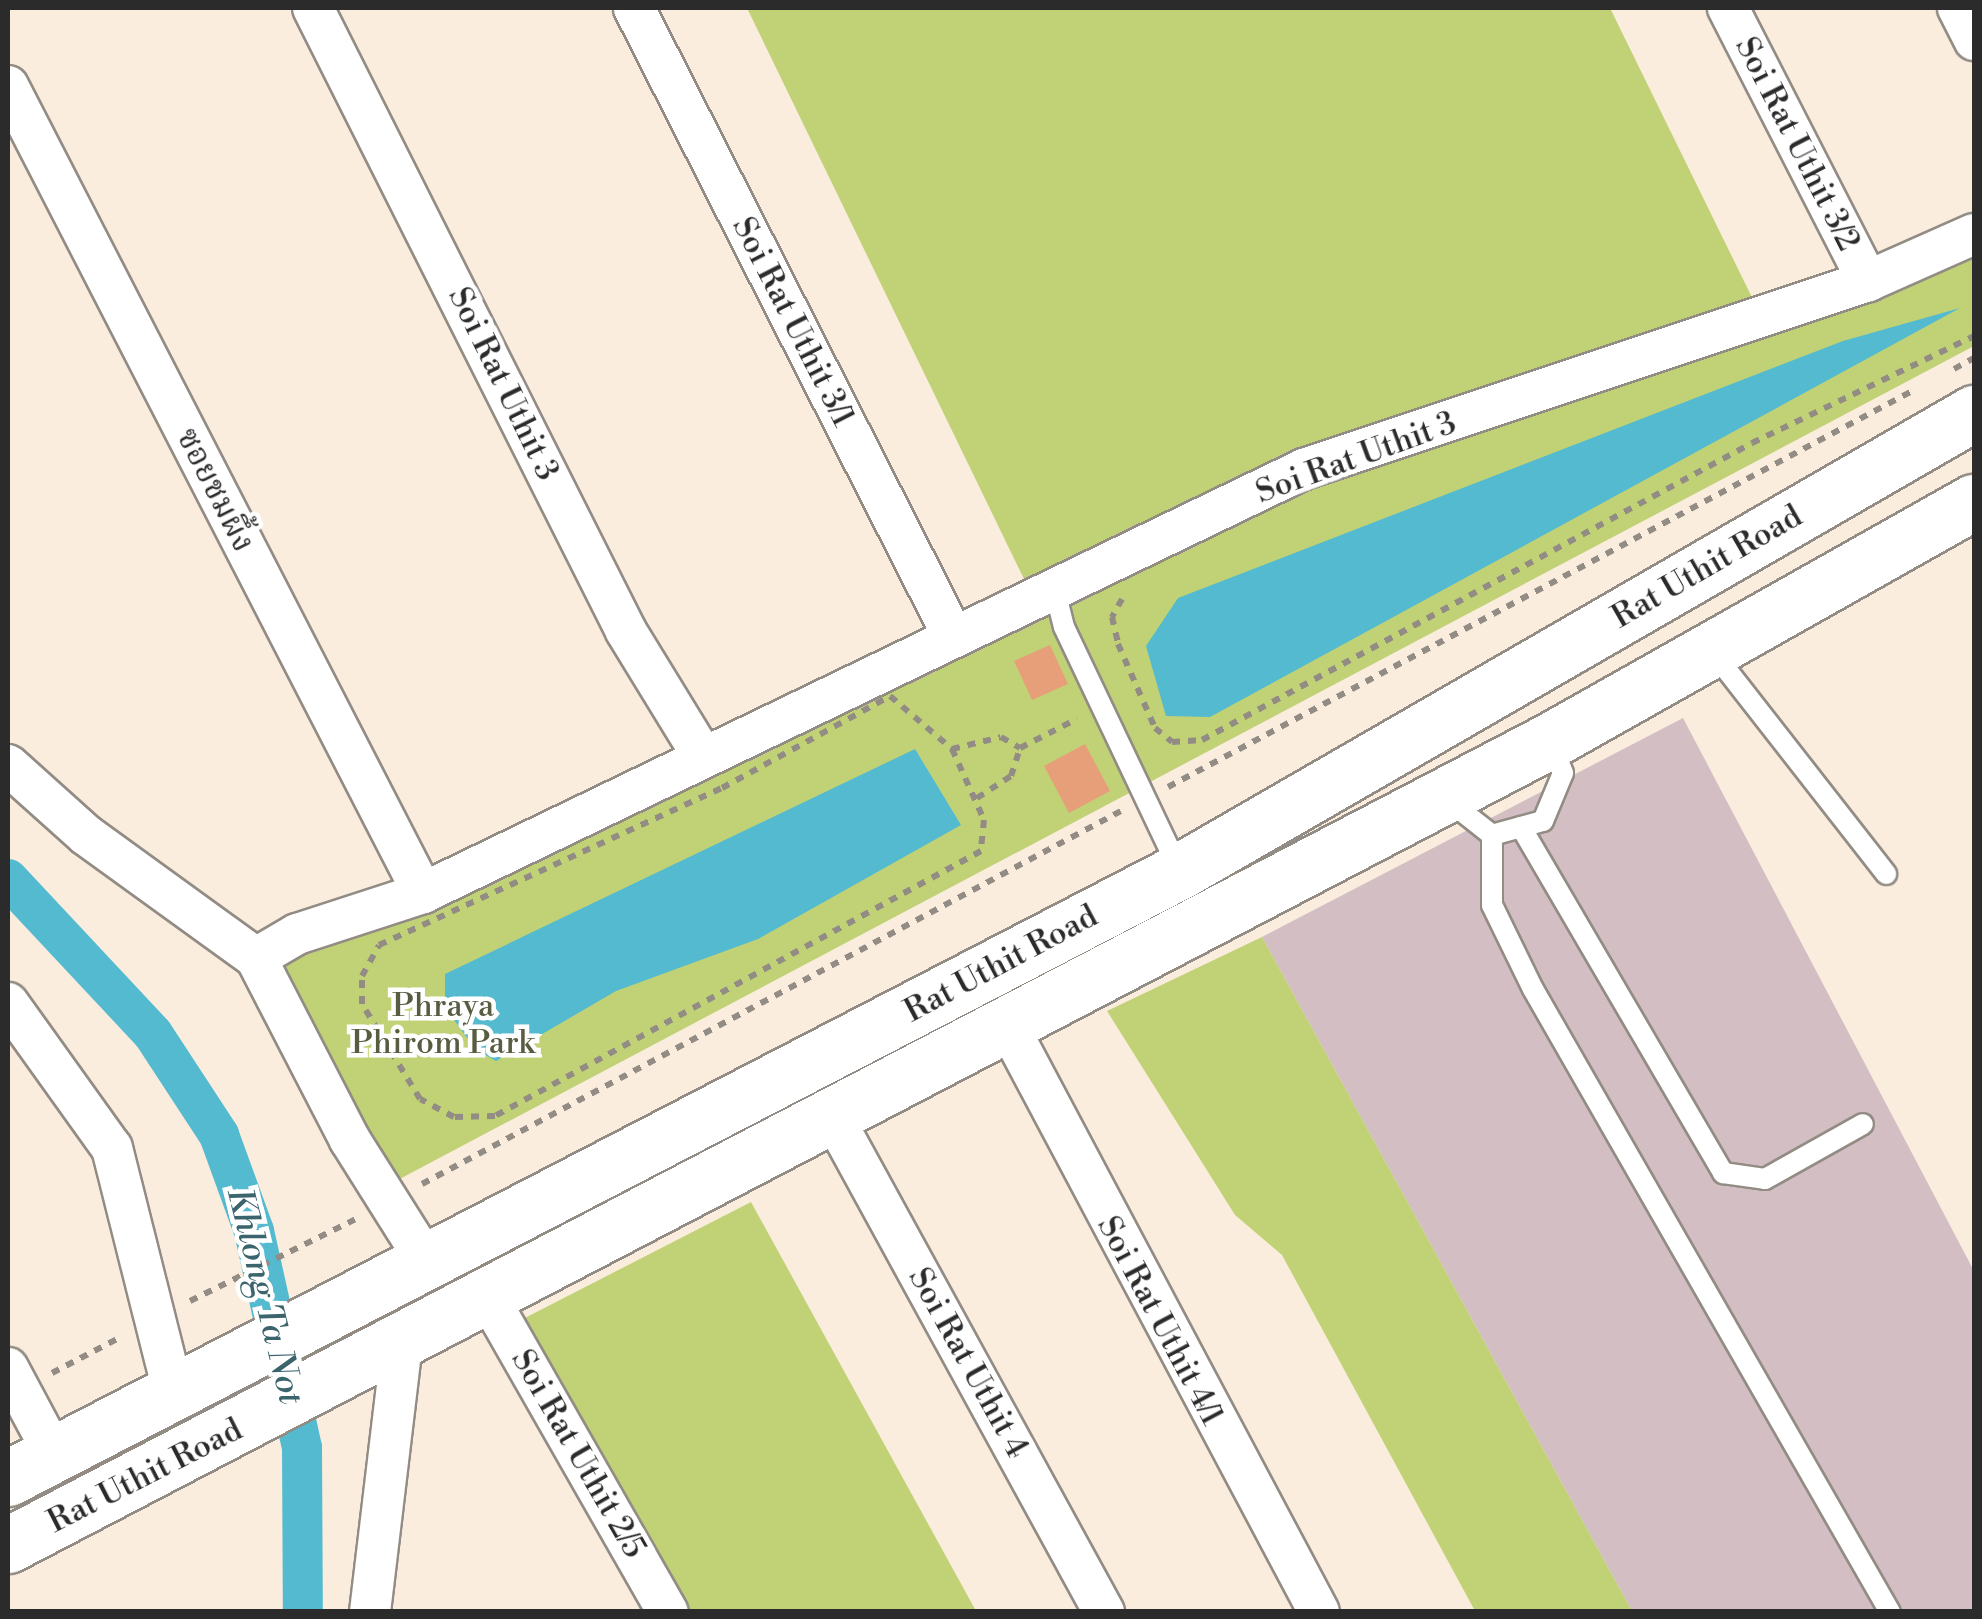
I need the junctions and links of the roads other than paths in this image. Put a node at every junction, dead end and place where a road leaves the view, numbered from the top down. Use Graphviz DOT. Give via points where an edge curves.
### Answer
graph roads {
  1 [pos="312,8"];
  2 [pos="634,8"];
  3 [pos="1728,8"];
  4 [pos="1958,8"];
  5 [pos="1974,40"];
  6 [pos="8,86"];
  7 [pos="1974,234"];
  8 [pos="1868,280"];
  9 [pos="1974,413"];
  10 [pos="1974,502"];
  11 [pos="1054,587"];
  12 [pos="953,636"];
  13 [pos="1711,650"];
  14 [pos="1551,740"];
  15 [pos="702,755"];
  16 [pos="8,765"];
  17 [pos="1444,796"];
  18 [pos="1521,827"];
  19 [pos="1492,835"];
  20 [pos="1180,870"];
  21 [pos="1886,874"];
  22 [pos="424,894"];
  23 [pos="256,958"];
  24 [pos="8,1003"];
  25 [pos="1008,1026"];
  26 [pos="832,1115"];
  27 [pos="1862,1124"];
  28 [pos="428,1264"];
  29 [pos="488,1297"];
  30 [pos="388,1352"];
  31 [pos="14,1379"];
  32 [pos="197,1382"];
  33 [pos="31,1466"];
  34 [pos="8,1545"];
  35 [pos="370,1612"];
  36 [pos="668,1612"];
  37 [pos="1104,1612"];
  38 [pos="1319,1612"];
  39 [pos="1890,1612"];
  1 -- 15 [label="street, Soi Rat Uthit 3" via="626,631"];
  2 -- 12 [label="street, Soi Rat Uthit 3/1"];
  3 -- 8 [label="street, Soi Rat Uthit 3/2"];
  4 -- 5 [label="street"];
  6 -- 22 [label="street, ซอยชมผึ้ง"];
  7 -- 8 [label="street, Soi Rat Uthit 3"];
  8 -- 11 [label="street, Soi Rat Uthit 3" via="1304,470"];
  9 -- 20 [label="main road, Rat Uthit Road"];
  10 -- 13 [label="main road, Rat Uthit Road"];
  11 -- 12 [label="street, Soi Rat Uthit 3"];
  11 -- 20 [label="lane"];
  12 -- 15 [label="street, Soi Rat Uthit 3"];
  13 -- 14 [label="main road, Rat Uthit Road"];
  13 -- 21 [label="lane"];
  14 -- 17 [label="main road, Rat Uthit Road"];
  14 -- 18 [label="lane" via="1563,773 1558,798 1543,821"];
  15 -- 22 [label="street, Soi Rat Uthit 3"];
  16 -- 23 [label="street" via="86,835"];
  17 -- 19 [label="lane"];
  17 -- 25 [label="main road, Rat Uthit Road"];
  18 -- 19 [label="lane"];
  18 -- 27 [label="lane" via="1723,1172 1765,1179"];
  19 -- 39 [label="lane" via="1492,904 1533,989"];
  20 -- 28 [label="main road, Rat Uthit Road"];
  22 -- 23 [label="street, Soi Rat Uthit 3" via="297,934"];
  23 -- 28 [label="street" via="350,1140"];
  24 -- 32 [label="street" via="112,1148 158,1318"];
  25 -- 26 [label="main road, Rat Uthit Road"];
  25 -- 38 [label="street, Soi Rat Uthit 4/1"];
  26 -- 29 [label="main road, Rat Uthit Road"];
  26 -- 37 [label="street, Soi Rat Uthit 4"];
  28 -- 32 [label="main road, Rat Uthit Road"];
  29 -- 30 [label="main road, Rat Uthit Road"];
  29 -- 36 [label="street, Soi Rat Uthit 2/5"];
  30 -- 34 [label="main road, Rat Uthit Road"];
  30 -- 35 [label="street"];
  31 -- 33 [label="street"];
  32 -- 33 [label="main road, Rat Uthit Road"];
}
